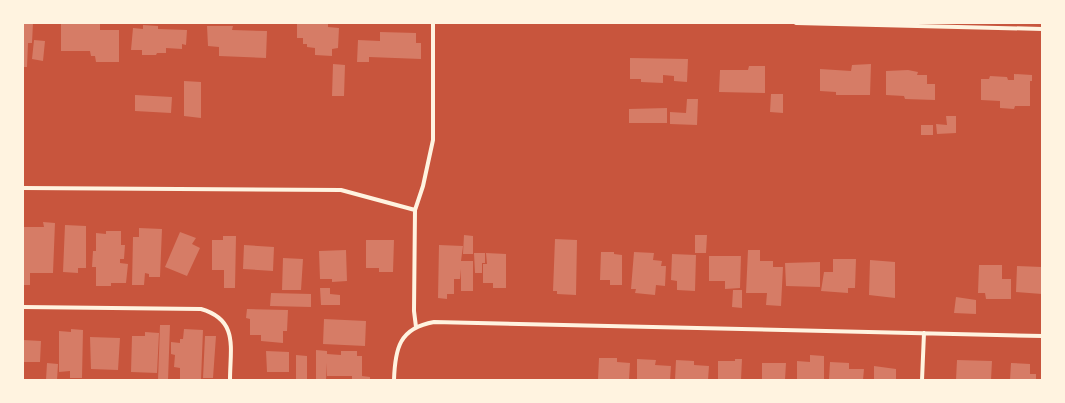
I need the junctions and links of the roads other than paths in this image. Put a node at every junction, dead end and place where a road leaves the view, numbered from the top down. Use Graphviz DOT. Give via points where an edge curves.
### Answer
graph roads {
  1 [pos="433,23"];
  2 [pos="796,23"];
  3 [pos="1042,29"];
  4 [pos="23,188"];
  5 [pos="415,210"];
  6 [pos="23,307"];
  7 [pos="416,327"];
  8 [pos="924,332"];
  9 [pos="1042,336"];
  10 [pos="230,380"];
  11 [pos="394,380"];
  12 [pos="922,380"];
  1 -- 5 [label="street" via="433,140 424,186"];
  2 -- 3 [label="street"];
  4 -- 5 [label="street" via="341,190"];
  5 -- 7 [label="street"];
  6 -- 10 [label="street" via="201,309 214,313 226,324 230,335"];
  7 -- 8 [label="street" via="446,322"];
  7 -- 11 [label="street" via="401,340 397,348"];
  8 -- 9 [label="street"];
  8 -- 12 [label="street"];
}
